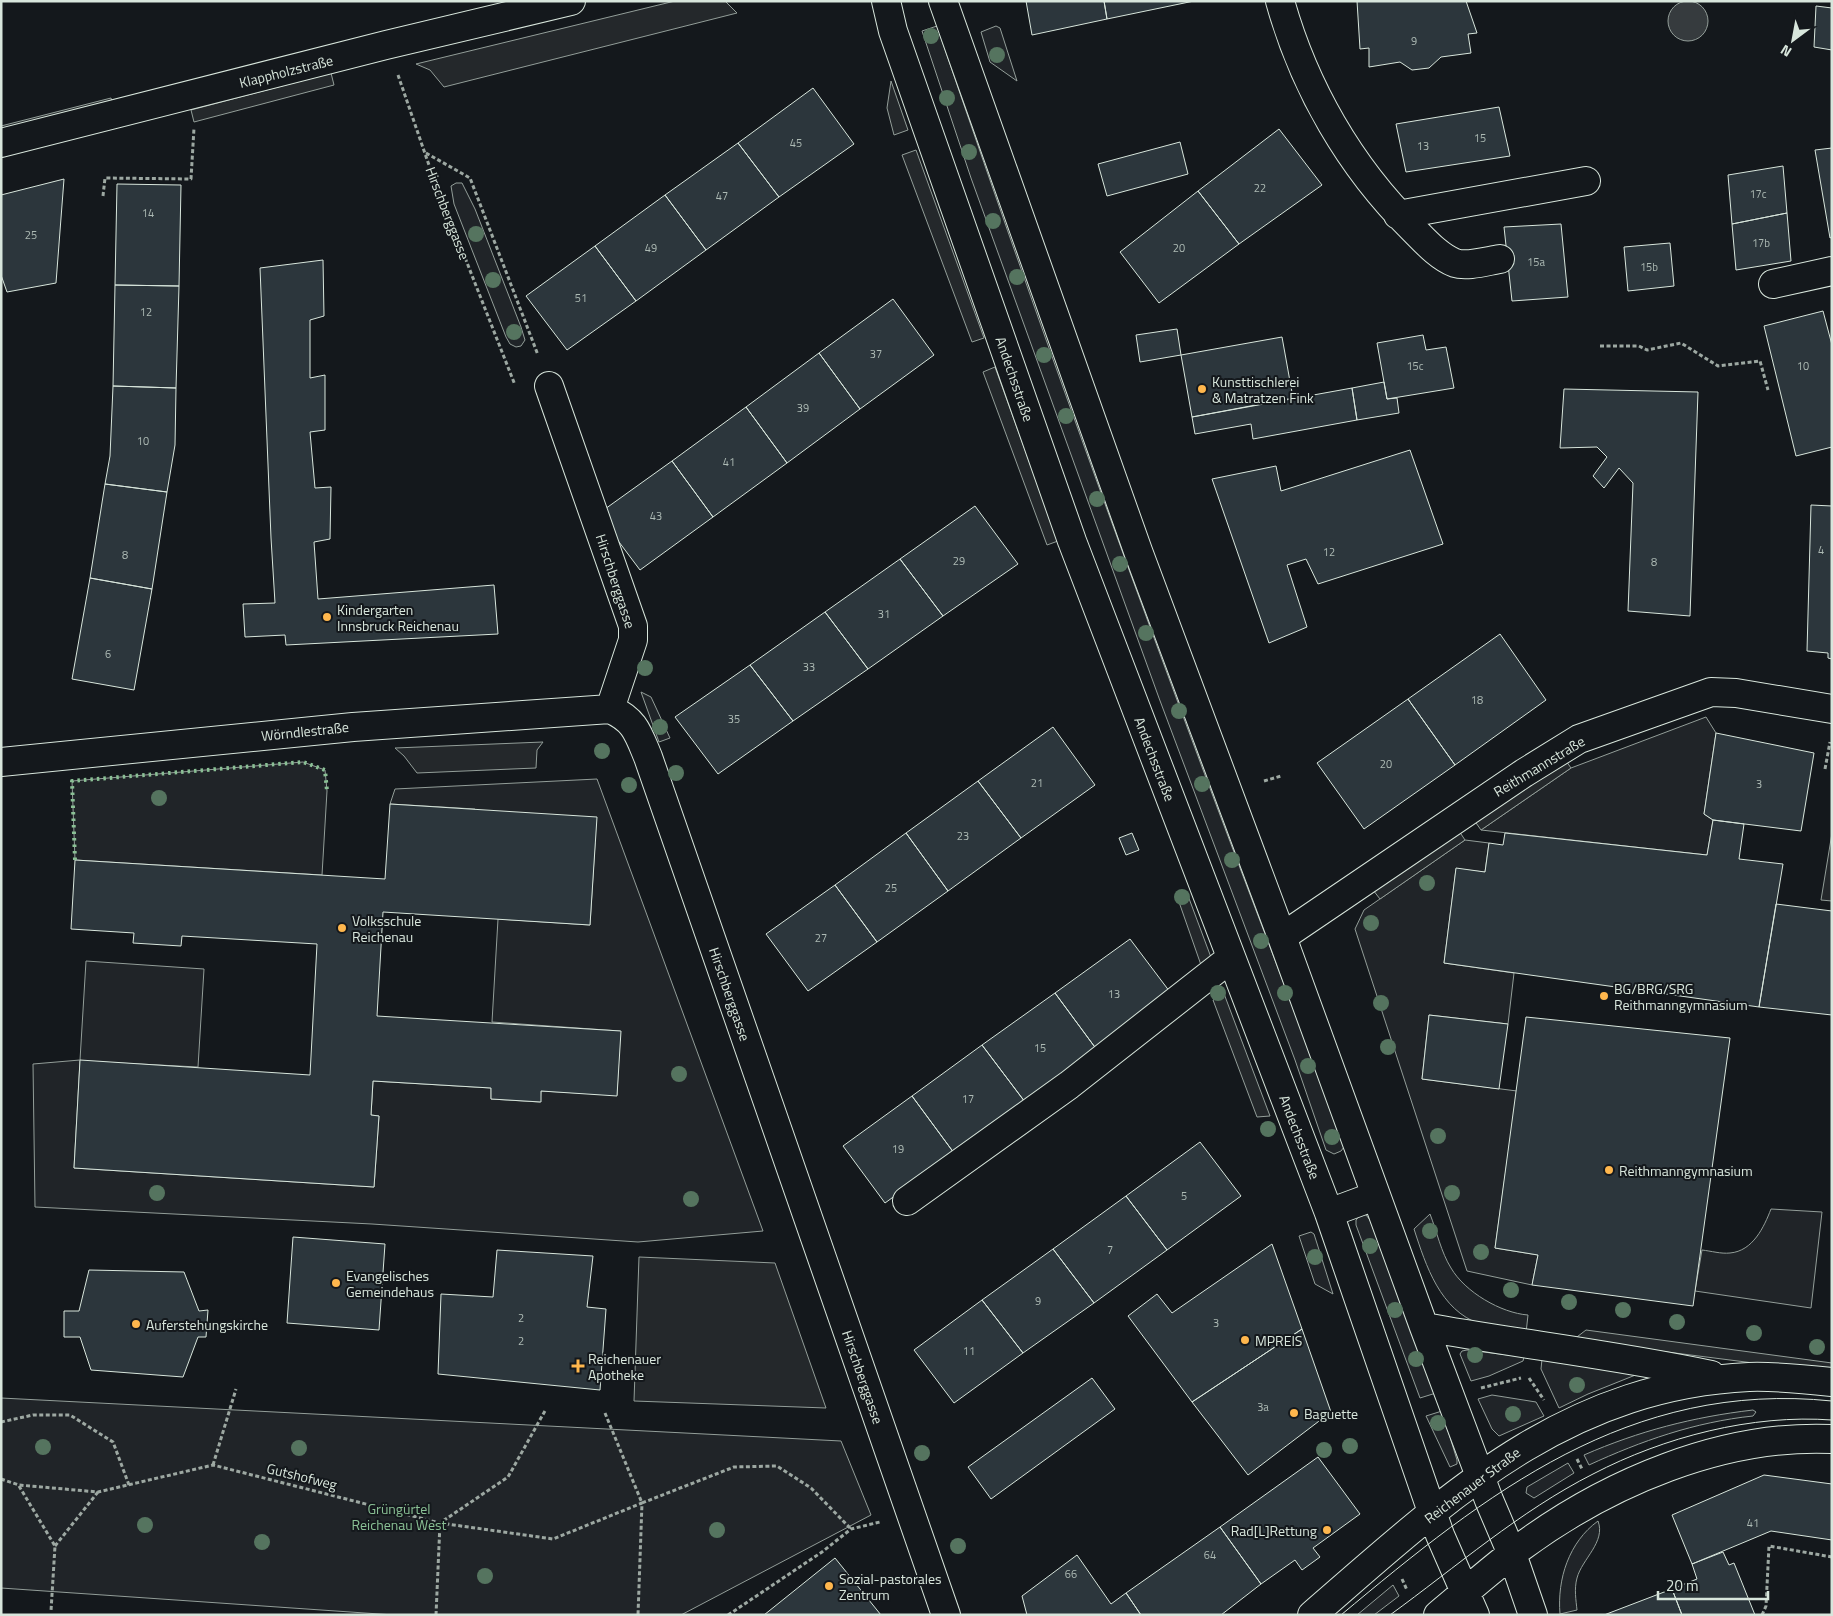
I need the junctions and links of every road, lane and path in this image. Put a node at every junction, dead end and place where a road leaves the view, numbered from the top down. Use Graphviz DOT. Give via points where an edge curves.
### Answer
graph roads {
  1 [pos="571,1"];
  2 [pos="886,1"];
  3 [pos="943,1"];
  4 [pos="1280,1"];
  5 [pos="402,85"];
  6 [pos="194,127"];
  7 [pos="1,143"];
  8 [pos="425,153"];
  9 [pos="1586,181"];
  10 [pos="103,196"];
  11 [pos="1398,215"];
  12 [pos="1500,259"];
  13 [pos="1832,271"];
  14 [pos="1773,284"];
  15 [pos="1600,346"];
  16 [pos="515,386"];
  17 [pos="549,386"];
  18 [pos="1768,390"];
  19 [pos="610,709"];
  20 [pos="1832,709"];
  21 [pos="1830,737"];
  22 [pos="1,762"];
  23 [pos="1825,769"];
  24 [pos="1281,776"];
  25 [pos="1264,781"];
  26 [pos="1282,937"];
  27 [pos="1231,958"];
  28 [pos="1375,1196"];
  29 [pos="907,1201"];
  30 [pos="1329,1213"];
  31 [pos="1424,1328"];
  32 [pos="1727,1378"];
  33 [pos="1832,1382"];
  34 [pos="236,1389"];
  35 [pos="1473,1390"];
  36 [pos="1548,1404"];
  37 [pos="546,1409"];
  38 [pos="605,1413"];
  39 [pos="1,1422"];
  40 [pos="1832,1438"];
  41 [pos="1577,1459"];
  42 [pos="213,1465"];
  43 [pos="1582,1469"];
  44 [pos="1480,1476"];
  45 [pos="1,1479"];
  46 [pos="19,1485"];
  47 [pos="129,1486"];
  48 [pos="98,1492"];
  49 [pos="642,1503"];
  50 [pos="1433,1513"];
  51 [pos="440,1523"];
  52 [pos="55,1546"];
  53 [pos="1512,1554"];
  54 [pos="1832,1557"];
  55 [pos="1401,1578"];
  56 [pos="1407,1590"];
  57 [pos="1469,1604"];
  58 [pos="50,1611"];
  59 [pos="436,1615"];
  60 [pos="638,1615"];
  61 [pos="728,1615"];
  62 [pos="946,1615"];
  63 [pos="1312,1615"];
  64 [pos="1438,1615"];
  65 [pos="1533,1615"];
  66 [pos="1762,1615"];
  1 -- 7 [label="street, Klappholzstraße"];
  2 -- 27 [label="street, Andechsstraße" via="1072,541"];
  3 -- 26 [label="street" via="1138,551"];
  4 -- 11 [label="street" via="1300,59 1328,116 1369,180"];
  5 -- 8 [label="path, Hirschberggasse"];
  6 -- 10 [label="path" via="191,179 106,178"];
  8 -- 16 [label="path, Hirschberggasse"];
  8 -- 17 [label="path" via="470,178"];
  9 -- 11 [label="street"];
  11 -- 12 [label="street" via="1454,262"];
  13 -- 14 [label="street"];
  15 -- 18 [label="path" via="1639,346 1647,350 1680,343 1718,366 1760,361"];
  17 -- 19 [label="street, Hirschberggasse" via="633,626 633,640"];
  19 -- 22 [label="street, Wörndlestraße" via="353,726"];
  19 -- 62 [label="street, Hirschberggasse" via="625,716 638,732 648,757"];
  20 -- 26 [label="street, Reithmannstraße" via="1711,692 1579,739 1524,772"];
  21 -- 23 [label="path"];
  24 -- 25 [label="path"];
  26 -- 28 [label="street"];
  27 -- 29 [label="street" via="1070,1085"];
  27 -- 30 [label="street, Andechsstraße"];
  28 -- 30 [label="street"];
  28 -- 31 [label="street"];
  30 -- 50 [label="street, Andechsstraße"];
  31 -- 32 [label="street" via="1644,1361"];
  31 -- 44 [label="street"];
  32 -- 33 [label="street, Reichenauer Straße" via="1776,1377"];
  32 -- 44 [label="street, Reichenauer Straße" via="1643,1394 1584,1416 1533,1441"];
  34 -- 42 [label="path"];
  35 -- 36 [label="path" via="1528,1376"];
  37 -- 51 [label="path" via="508,1477"];
  38 -- 49 [label="path"];
  39 -- 47 [label="path" via="33,1415 70,1415 112,1442"];
  40 -- 53 [label="street" via="1748,1445 1685,1460 1595,1502"];
  41 -- 43 [label="path"];
  42 -- 47 [label="path, Gutshofweg"];
  42 -- 51 [label="path, Gutshofweg"];
  44 -- 50 [label="street, Reichenauer Straße"];
  44 -- 53 [label="street"];
  45 -- 46 [label="path, Gutshofweg"];
  46 -- 48 [label="path, Gutshofweg"];
  46 -- 52 [label="path"];
  47 -- 48 [label="path, Gutshofweg"];
  48 -- 52 [label="path"];
  49 -- 51 [label="path, Gutshofweg" via="553,1539"];
  49 -- 60 [label="path"];
  49 -- 61 [label="path, Gutshofweg" via="734,1467 777,1466 811,1488 848,1524 851,1529 822,1552"];
  50 -- 57 [label="street, Andechsstraße"];
  50 -- 63 [label="street, Reichenauer Straße"];
  51 -- 59 [label="path"];
  52 -- 58 [label="path"];
  53 -- 57 [label="street"];
  53 -- 65 [label="street"];
  54 -- 66 [label="path" via="1769,1546 1766,1606"];
  55 -- 56 [label="path"];
  57 -- 64 [label="street"];
}
